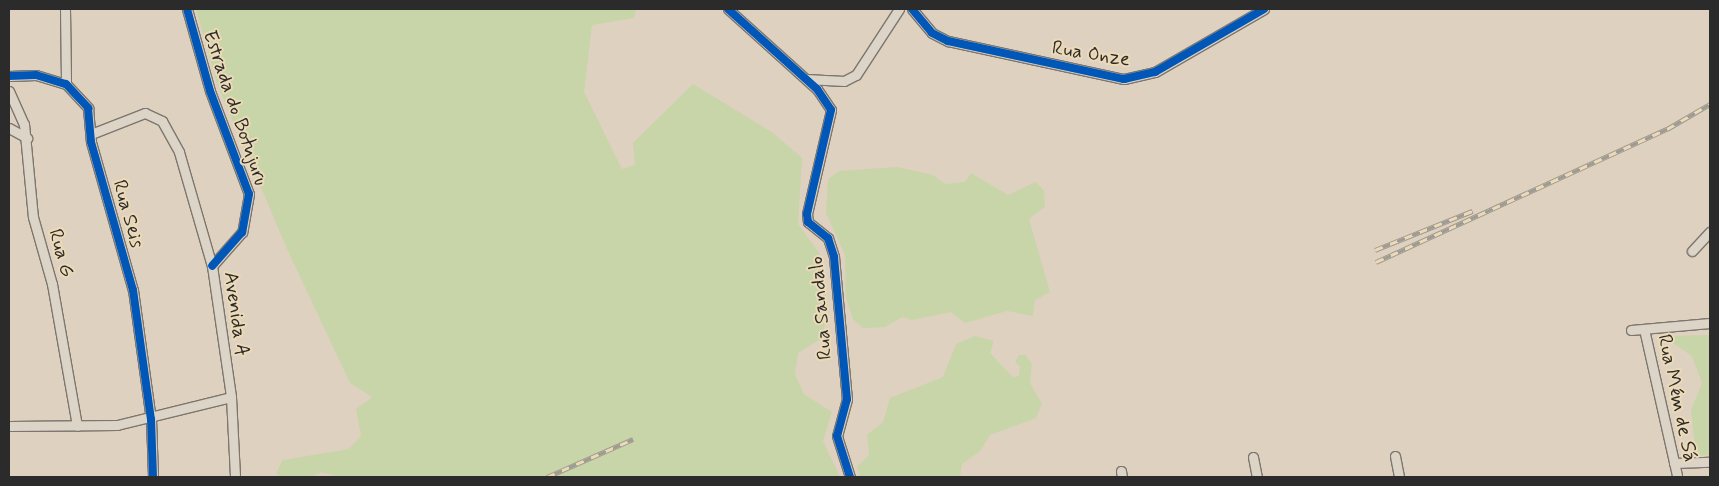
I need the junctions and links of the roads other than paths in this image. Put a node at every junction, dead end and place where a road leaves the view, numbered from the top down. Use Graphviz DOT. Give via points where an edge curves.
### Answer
graph roads {
  1 [pos="65,9"];
  2 [pos="187,9"];
  3 [pos="728,9"];
  4 [pos="899,9"];
  5 [pos="912,9"];
  6 [pos="1264,9"];
  7 [pos="9,76"];
  8 [pos="806,78"];
  9 [pos="66,84"];
  10 [pos="9,91"];
  11 [pos="9,128"];
  12 [pos="91,134"];
  13 [pos="27,138"];
  14 [pos="1710,232"];
  15 [pos="1692,251"];
  16 [pos="212,266"];
  17 [pos="1710,323"];
  18 [pos="1644,329"];
  19 [pos="1631,330"];
  20 [pos="231,397"];
  21 [pos="151,419"];
  22 [pos="9,426"];
  23 [pos="77,426"];
  24 [pos="1394,456"];
  25 [pos="1252,458"];
  26 [pos="1710,462"];
  27 [pos="1674,463"];
  28 [pos="1676,475"];
  29 [pos="153,477"];
  30 [pos="236,477"];
  31 [pos="850,477"];
  32 [pos="1257,477"];
  33 [pos="1399,477"];
  1 -- 9 [label="street"];
  2 -- 16 [label="street, Estrada do Botujuru" via="210,91 249,194 242,232"];
  3 -- 8 [label="street, Rua Sandalo"];
  4 -- 8 [label="street" via="856,76 844,81"];
  5 -- 6 [label="street, Rua Onze" via="932,33 948,41 1124,79 1155,72"];
  7 -- 9 [label="street" via="36,75"];
  8 -- 31 [label="street, Rua Sandalo" via="831,110 807,214 808,222 828,238 834,257 847,399 837,436"];
  9 -- 12 [label="street, Rua Seis" via="88,108"];
  10 -- 13 [label="street, Rua G"];
  11 -- 13 [label="street"];
  12 -- 16 [label="street, Avenida A" via="145,113 162,121 179,152"];
  12 -- 21 [label="street, Rua Seis" via="132,290"];
  13 -- 23 [label="street, Rua G" via="32,210 52,284"];
  14 -- 15 [label="street"];
  16 -- 20 [label="street, Avenida A"];
  17 -- 18 [label="street"];
  18 -- 19 [label="street"];
  18 -- 27 [label="street, Rua Mém de Sá"];
  20 -- 21 [label="street"];
  20 -- 30 [label="street, Avenida A"];
  21 -- 23 [label="street"];
  21 -- 29 [label="street, Rua Seis"];
  22 -- 23 [label="street"];
  24 -- 33 [label="street"];
  25 -- 32 [label="street"];
  26 -- 27 [label="street"];
  27 -- 28 [label="street, Rua Mém de Sá"];
}
